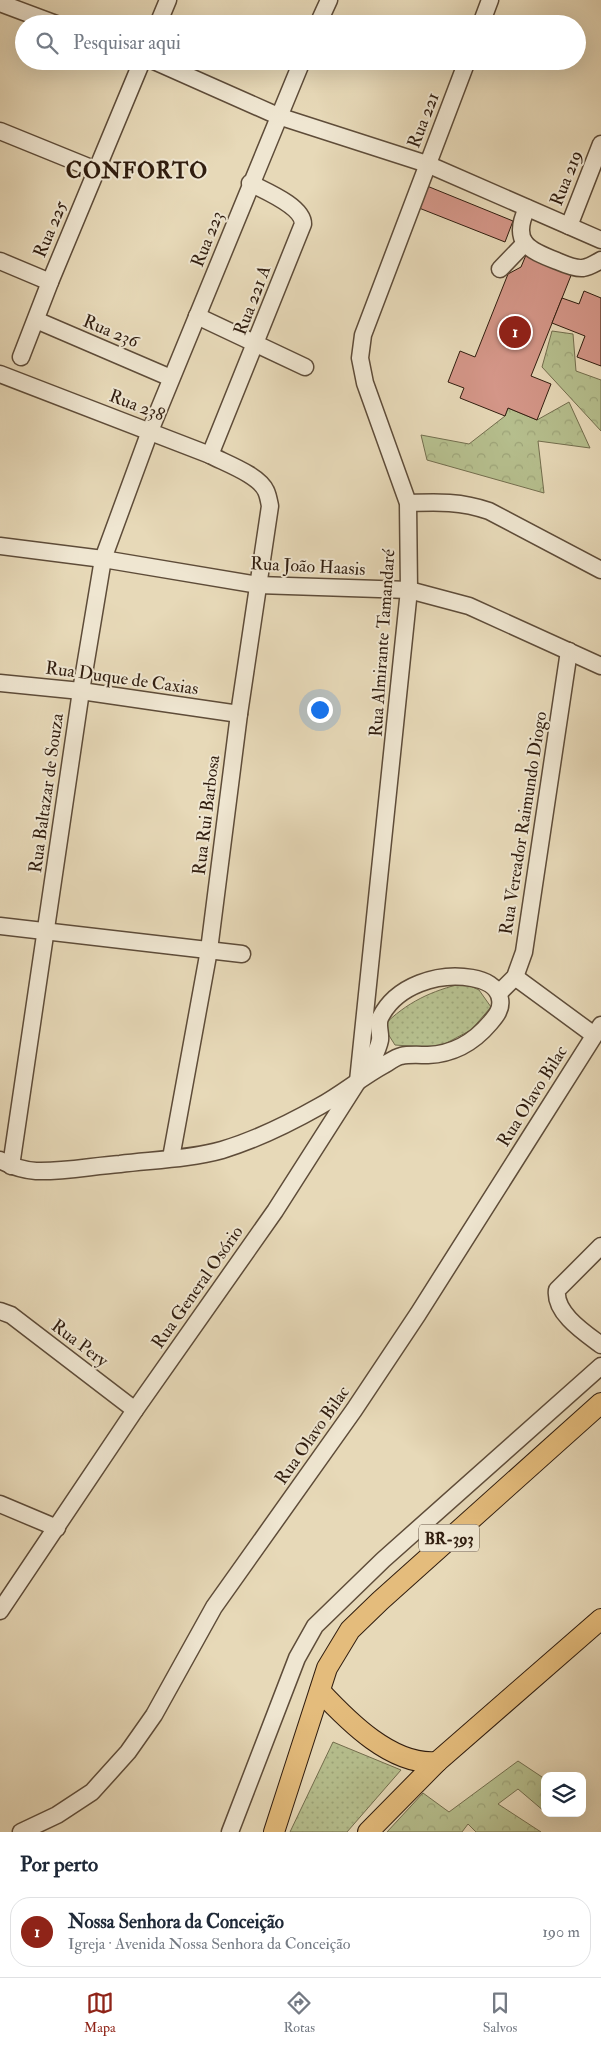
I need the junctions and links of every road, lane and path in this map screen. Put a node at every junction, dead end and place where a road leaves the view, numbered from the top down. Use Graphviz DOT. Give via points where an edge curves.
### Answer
graph roads {
  1 [pos="168,0"];
  2 [pos="328,0"];
  3 [pos="490,0"];
  4 [pos="3,6"];
  5 [pos="30,15"];
  6 [pos="162,15"];
  7 [pos="322,15"];
  8 [pos="484,15"];
  9 [pos="138,70"];
  10 [pos="174,70"];
  11 [pos="298,70"];
  12 [pos="463,70"];
  13 [pos="278,116"];
  14 [pos="0,131"];
  15 [pos="601,144"];
  16 [pos="427,164"];
  17 [pos="96,170"];
  18 [pos="250,183"];
  19 [pos="527,208"];
  20 [pos="569,226"];
  21 [pos="601,240"];
  22 [pos="525,243"];
  23 [pos="601,260"];
  24 [pos="0,261"];
  25 [pos="500,270"];
  26 [pos="50,282"];
  27 [pos="197,316"];
  28 [pos="36,320"];
  29 [pos="257,343"];
  30 [pos="21,357"];
  31 [pos="305,367"];
  32 [pos="0,374"];
  33 [pos="171,378"];
  34 [pos="150,432"];
  35 [pos="210,455"];
  36 [pos="257,480"];
  37 [pos="408,503"];
  38 [pos="0,546"];
  39 [pos="103,559"];
  40 [pos="601,570"];
  41 [pos="258,585"];
  42 [pos="410,590"];
  43 [pos="569,651"];
  44 [pos="601,666"];
  45 [pos="0,683"];
  46 [pos="81,691"];
  47 [pos="239,714"];
  48 [pos="0,926"];
  49 [pos="46,933"];
  50 [pos="209,950"];
  51 [pos="242,954"];
  52 [pos="369,963"];
  53 [pos="515,977"];
  54 [pos="494,988"];
  55 [pos="598,1030"];
  56 [pos="380,1039"];
  57 [pos="402,1056"];
  58 [pos="362,1078"];
  59 [pos="171,1158"];
  60 [pos="6,1163"];
  61 [pos="601,1246"];
  62 [pos="0,1311"];
  63 [pos="601,1345"];
  64 [pos="601,1366"];
  65 [pos="601,1403"];
  66 [pos="135,1410"];
  67 [pos="0,1504"];
  68 [pos="57,1528"];
  69 [pos="0,1612"];
  70 [pos="601,1619"];
  71 [pos="320,1690"];
  72 [pos="436,1762"];
  73 [pos="21,1832"];
  74 [pos="230,1832"];
  75 [pos="274,1832"];
  76 [pos="368,1832"];
  1 -- 6 [label="street"];
  2 -- 7 [label="street"];
  3 -- 8 [label="street"];
  4 -- 5 [label="street"];
  9 -- 17 [label="street, Rua 225"];
  10 -- 13 [label="street"];
  11 -- 13 [label="street, Rua 223"];
  12 -- 16 [label="street, Rua 221"];
  13 -- 16 [label="street"];
  13 -- 18 [label="street, Rua 223"];
  14 -- 17 [label="street"];
  15 -- 20 [label="street, Rua 219"];
  16 -- 19 [label="street"];
  16 -- 37 [label="street, Rua Almirante Tamandaré" via="363,335 360,358 365,383"];
  17 -- 26 [label="street, Rua 225"];
  18 -- 27 [label="street, Rua 223"];
  18 -- 29 [label="street, Rua 221 A" via="297,209 303,218"];
  19 -- 20 [label="street"];
  19 -- 22 [label="street" via="521,230"];
  20 -- 21 [label="street"];
  22 -- 23 [label="street" via="531,251 566,265 582,268"];
  22 -- 25 [label="street"];
  24 -- 26 [label="street"];
  26 -- 28 [label="street, Rua 225"];
  27 -- 29 [label="street"];
  27 -- 33 [label="street, Rua 223"];
  28 -- 30 [label="street, Rua 225"];
  28 -- 33 [label="street, Rua 236"];
  29 -- 31 [label="street"];
  29 -- 35 [label="street, Rua 221 A"];
  32 -- 34 [label="street, Rua 238"];
  33 -- 34 [label="street, Rua 223"];
  34 -- 35 [label="street, Rua 238"];
  34 -- 39 [label="street, Rua Baltazar de Souza"];
  35 -- 36 [label="street, Rua 238"];
  36 -- 41 [label="street, Rua Rui Barbosa" via="266,489 270,506"];
  37 -- 40 [label="street" via="472,505"];
  37 -- 42 [label="street, Rua Almirante Tamandaré"];
  38 -- 39 [label="street, Rua João Haasis"];
  39 -- 41 [label="street, Rua João Haasis"];
  39 -- 46 [label="street, Rua Baltazar de Souza"];
  41 -- 42 [label="street, Rua João Haasis"];
  41 -- 47 [label="street, Rua Rui Barbosa"];
  42 -- 43 [label="street, Rua João Haasis" via="469,606"];
  42 -- 52 [label="street, Rua Almirante Tamandaré"];
  43 -- 44 [label="street, Rua João Haasis"];
  43 -- 53 [label="street, Rua Vereador Raimundo Diogo" via="524,952"];
  45 -- 46 [label="street, Rua Duque de Caxias"];
  46 -- 47 [label="street, Rua Duque de Caxias"];
  46 -- 49 [label="street, Rua Baltazar de Souza"];
  47 -- 50 [label="street, Rua Rui Barbosa"];
  48 -- 49 [label="street"];
  49 -- 50 [label="street"];
  49 -- 60 [label="street, Rua Baltazar de Souza"];
  50 -- 51 [label="street"];
  50 -- 59 [label="street, Rua Rui Barbosa"];
  52 -- 58 [label="street, Rua General Osório"];
  53 -- 54 [label="street, Rua Vereador Raimundo Diogo"];
  53 -- 55 [label="street"];
  54 -- 56 [label="street" via="474,978 452,975 429,979 389,1004 380,1019"];
  54 -- 57 [label="street" via="501,1004 497,1015 467,1044 445,1052"];
  55 -- 73 [label="street, Rua Olavo Bilac" via="413,1322 214,1607 154,1716 128,1752 92,1792 57,1815"];
  56 -- 57 [label="street" via="390,1050"];
  56 -- 58 [label="street"];
  57 -- 58 [label="street"];
  58 -- 59 [label="street" via="321,1106 254,1137 222,1150"];
  58 -- 66 [label="street, Rua General Osório" via="275,1210"];
  59 -- 60 [label="street" via="35,1171"];
  61 -- 63 [label="street" via="557,1290 556,1298 559,1307"];
  62 -- 66 [label="street, Rua Pery"];
  64 -- 74 [label="street" via="383,1560 315,1626 297,1658"];
  65 -- 71 [label="main road, BR-393" via="350,1630 336,1649"];
  66 -- 68 [label="street, Rua General Osório"];
  67 -- 68 [label="street"];
  68 -- 69 [label="street, Rua General Osório"];
  70 -- 72 [label="main road"];
  71 -- 72 [label="main road" via="371,1738 416,1761"];
  71 -- 75 [label="main road, BR-393"];
  72 -- 76 [label="main road"];
}
